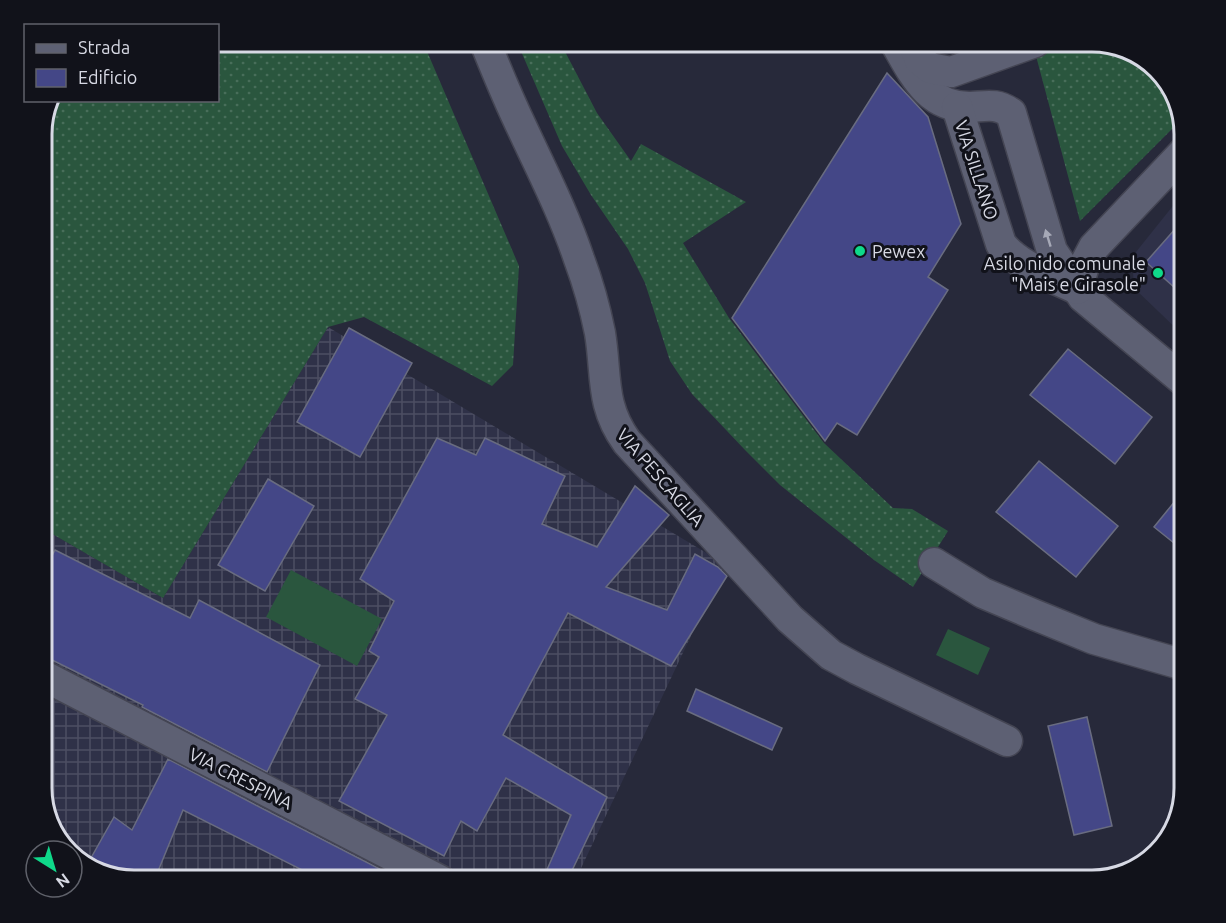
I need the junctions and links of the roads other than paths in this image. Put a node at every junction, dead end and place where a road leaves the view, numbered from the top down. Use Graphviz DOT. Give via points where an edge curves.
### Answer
graph roads {
  1 [pos="489,52"];
  2 [pos="900,52"];
  3 [pos="916,52"];
  4 [pos="1007,52"];
  5 [pos="957,107"];
  6 [pos="1174,162"];
  7 [pos="1077,289"];
  8 [pos="1174,373"];
  9 [pos="934,563"];
  10 [pos="1174,663"];
  11 [pos="53,681"];
  12 [pos="1006,741"];
  13 [pos="420,870"];
  1 -- 12 [label="street, VIA PESCAGLIA" via="578,256 600,333 609,408 627,442 790,619 831,655"];
  2 -- 5 [label="street" via="912,73 938,101"];
  3 -- 4 [label="street" via="930,68 951,72"];
  5 -- 7 [label="street, VIA SILLANO" via="1000,244 1022,263"];
  7 -- 5 [label="street, VIA SILLANO, one-way" via="1052,250 1011,113 1000,105"];
  6 -- 7 [label="street" via="1094,246"];
  7 -- 8 [label="street, VIA SILLANO"];
  9 -- 10 [label="street" via="983,593 1035,615 1094,639"];
  11 -- 13 [label="street, VIA CRESPINA"];
}
